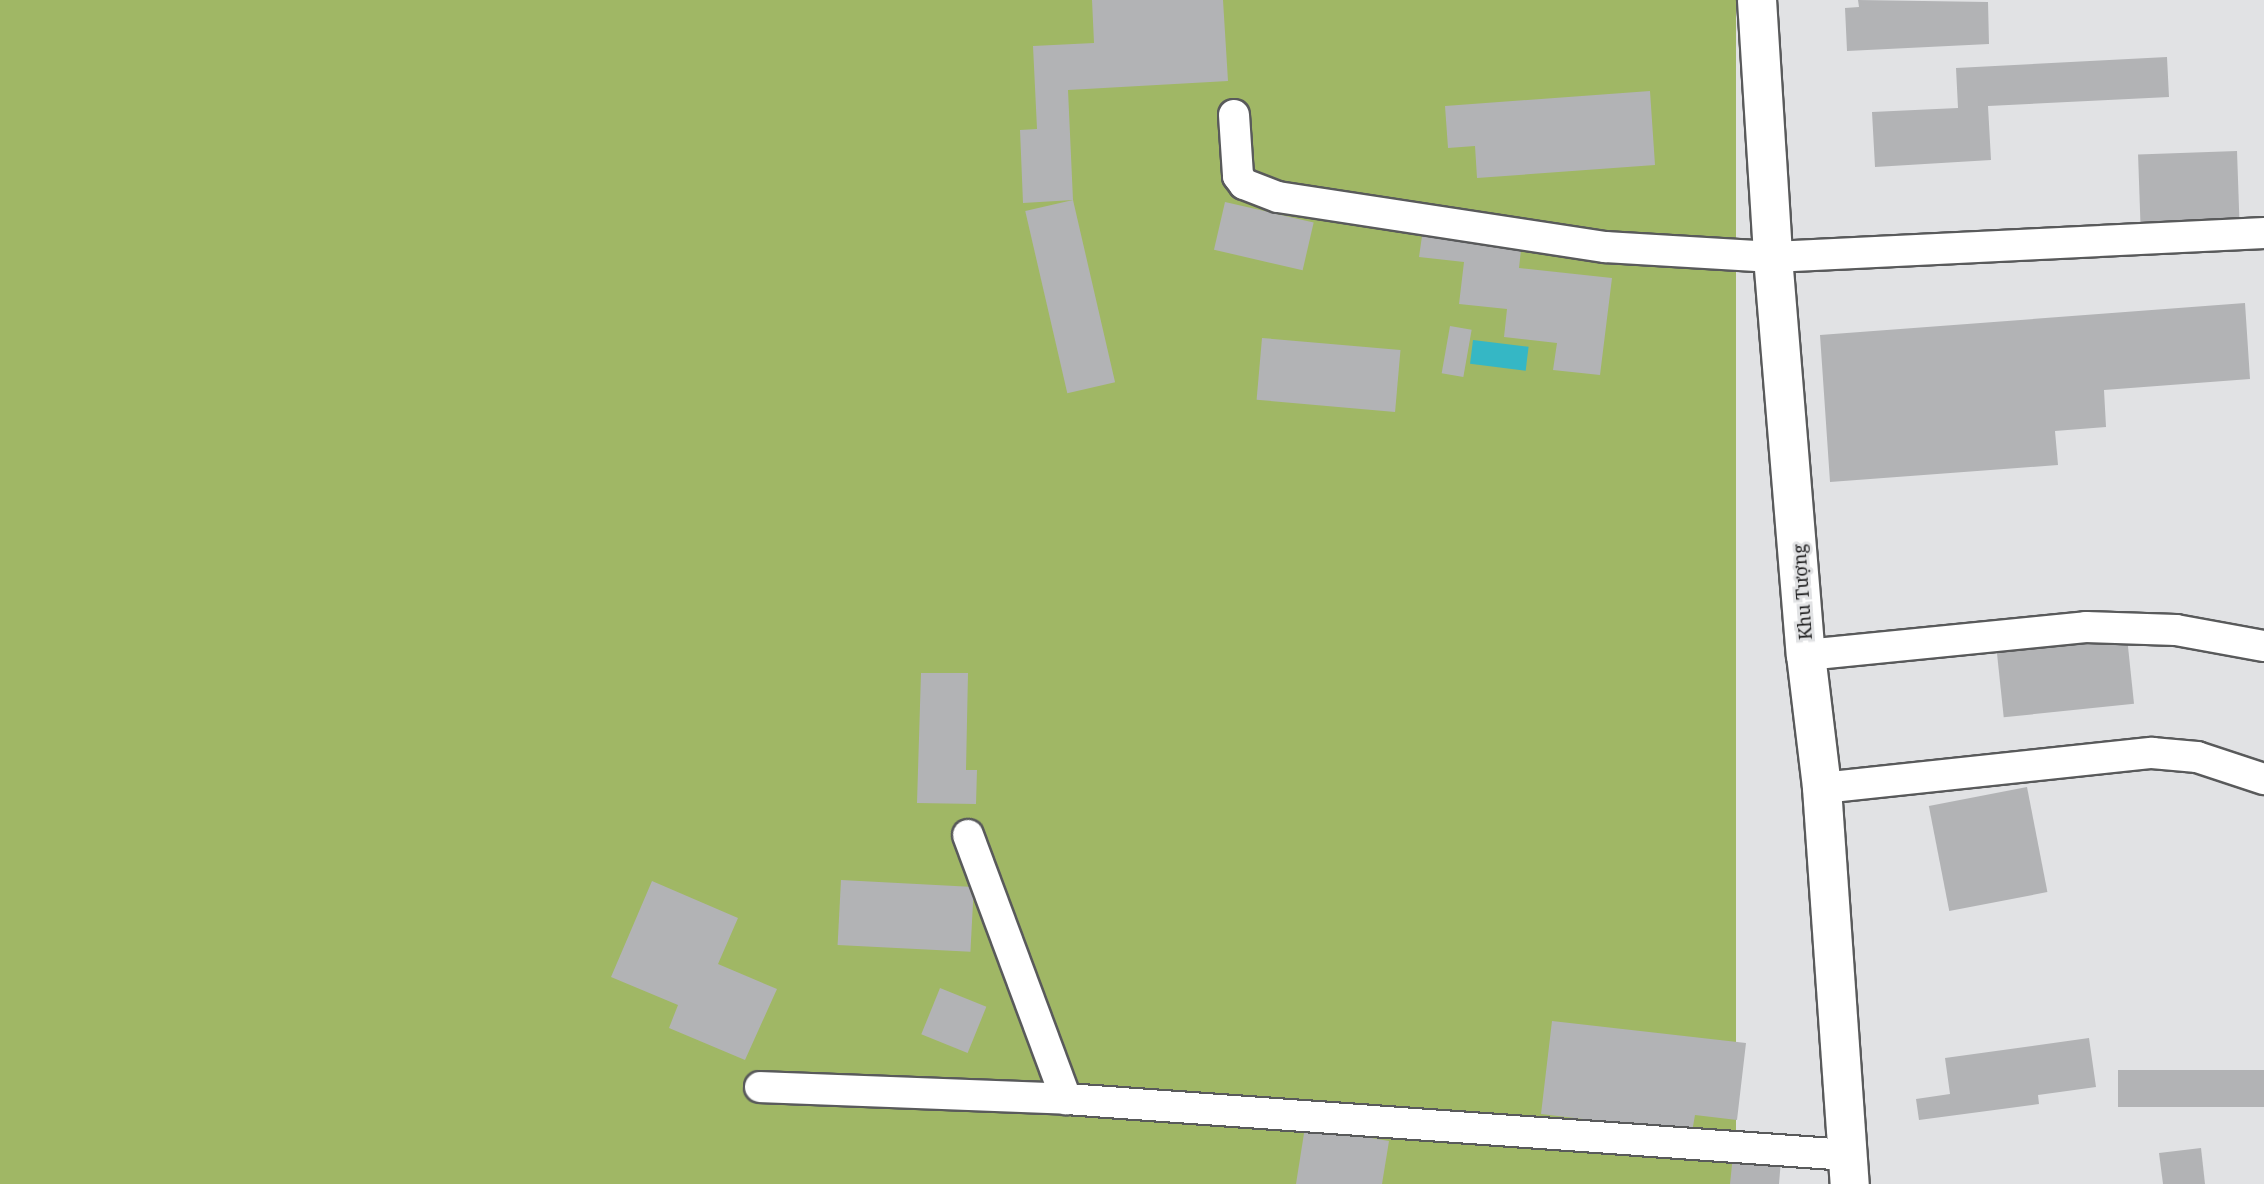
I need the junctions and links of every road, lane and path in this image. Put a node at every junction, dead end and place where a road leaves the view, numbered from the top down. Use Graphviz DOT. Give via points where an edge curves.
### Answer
graph roads {
  1 [pos="1757,0"];
  2 [pos="1234,116"];
  3 [pos="2264,233"];
  4 [pos="1773,257"];
  5 [pos="2264,646"];
  6 [pos="1806,655"];
  7 [pos="2264,779"];
  8 [pos="1822,788"];
  9 [pos="968,835"];
  10 [pos="760,1087"];
  11 [pos="1066,1099"];
  12 [pos="1849,1169"];
  1 -- 4 [label="street, Khu Tượng"];
  2 -- 4 [label="street" via="1238,176 1244,184 1278,197 1605,247"];
  3 -- 4 [label="street"];
  4 -- 6 [label="street, Khu Tượng"];
  5 -- 6 [label="street" via="2176,630 2086,627"];
  6 -- 8 [label="street, Khu Tượng"];
  7 -- 8 [label="street" via="2197,757 2152,753"];
  8 -- 12 [label="street, Khu Tượng"];
  9 -- 11 [label="street"];
  10 -- 11 [label="street"];
  11 -- 12 [label="street"];
}
